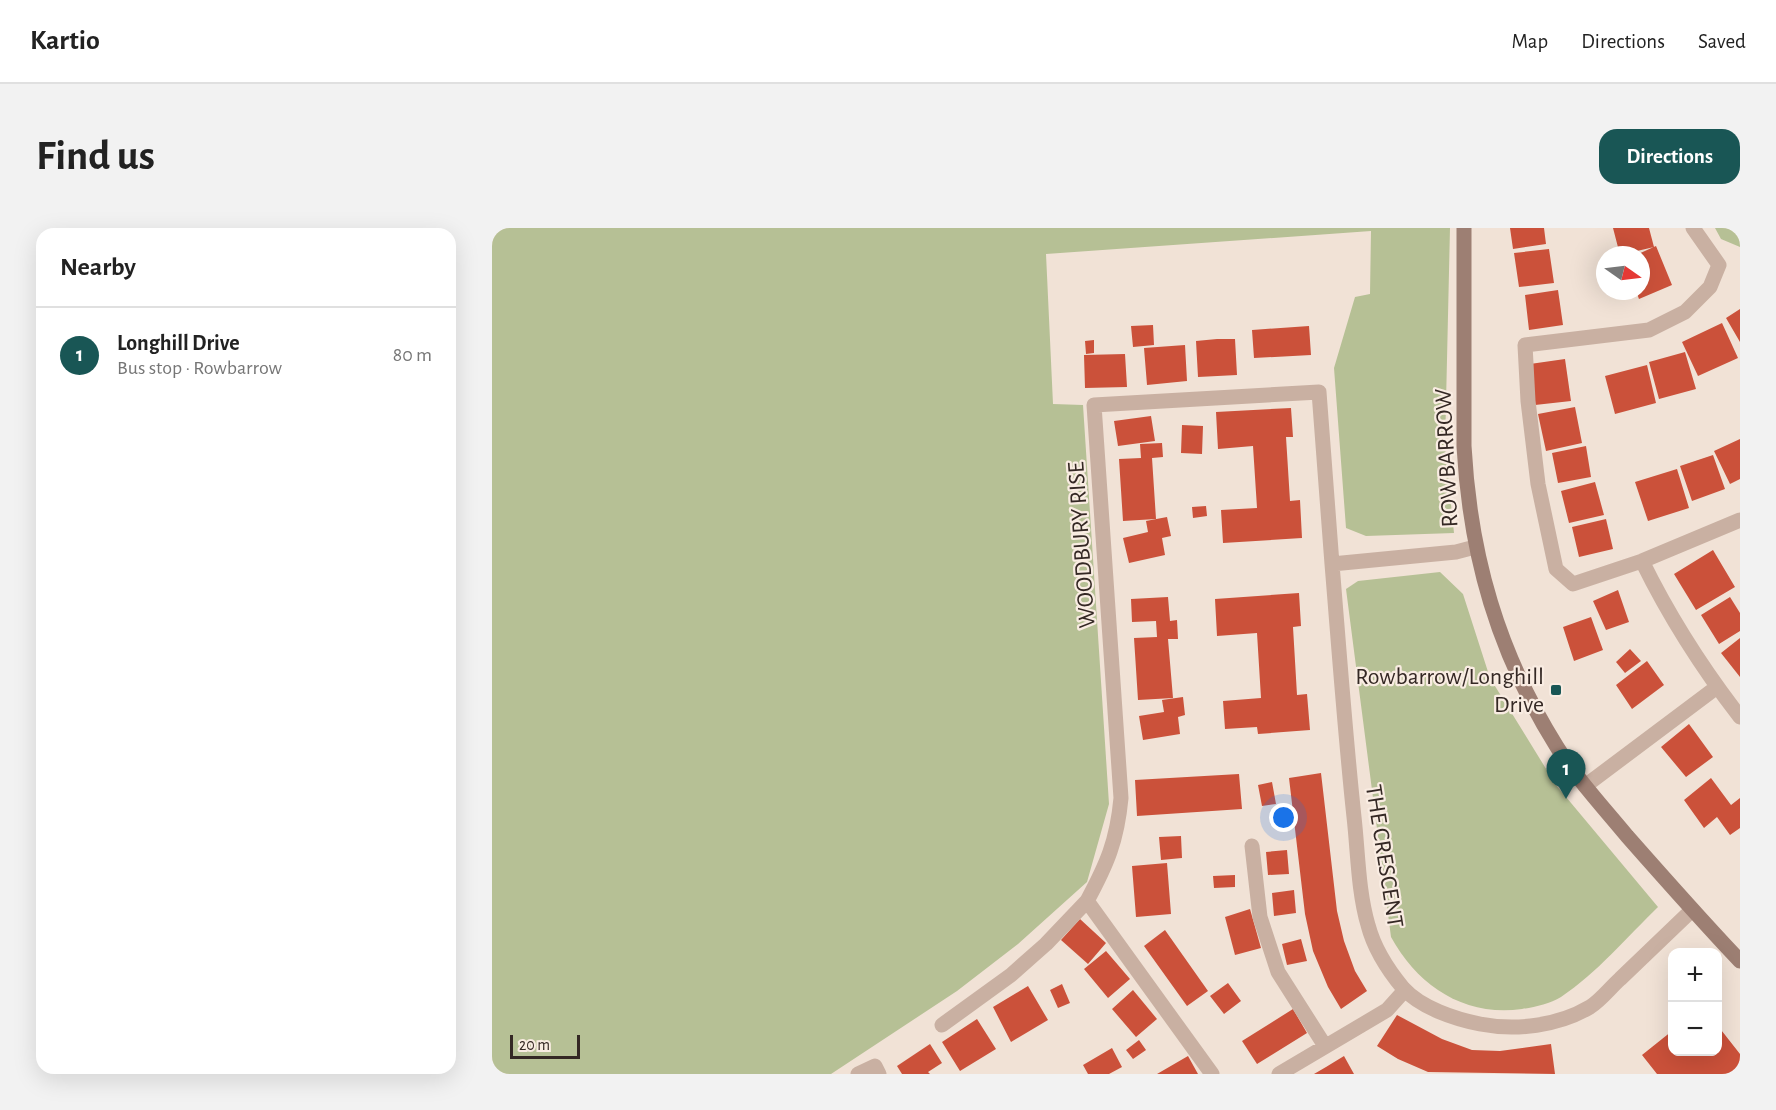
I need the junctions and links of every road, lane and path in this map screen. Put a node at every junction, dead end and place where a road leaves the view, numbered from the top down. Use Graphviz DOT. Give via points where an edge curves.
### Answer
graph roads {
  1 [pos="1464,228"];
  2 [pos="1693,228"];
  3 [pos="1319,392"];
  4 [pos="1740,520"];
  5 [pos="1475,547"];
  6 [pos="1642,561"];
  7 [pos="1332,564"];
  8 [pos="1717,687"];
  9 [pos="1740,717"];
  10 [pos="1584,786"];
  11 [pos="1252,846"];
  12 [pos="1087,901"];
  13 [pos="1692,910"];
  14 [pos="1740,961"];
  15 [pos="1405,990"];
  16 [pos="942,1025"];
  17 [pos="1325,1046"];
  18 [pos="879,1069"];
  19 [pos="858,1074"];
  20 [pos="1212,1074"];
  21 [pos="1279,1074"];
  1 -- 5 [label="street, ROWBARROW" via="1464,446"];
  2 -- 6 [label="street" via="1719,265 1710,287 1685,312 1649,330 1525,345 1538,484 1556,569 1573,584"];
  3 -- 7 [label="street, THE CRESCENT"];
  3 -- 12 [label="street, WOODBURY RISE" via="1094,405 1121,798 1113,847"];
  4 -- 6 [label="street"];
  5 -- 7 [label="street"];
  5 -- 10 [label="street, ROWBARROW" via="1514,668 1540,719"];
  6 -- 8 [label="street" via="1665,608"];
  7 -- 15 [label="street, THE CRESCENT" via="1361,886 1368,925 1378,951"];
  8 -- 9 [label="street"];
  8 -- 10 [label="street"];
  10 -- 13 [label="street, ROWBARROW"];
  11 -- 17 [label="street" via="1260,917 1278,972"];
  12 -- 16 [label="street, WOODBURY RISE" via="1011,975"];
  12 -- 20 [label="street"];
  13 -- 14 [label="street, ROWBARROW"];
  13 -- 15 [label="street, THE CRESCENT" via="1592,1006 1551,1022 1516,1027 1468,1022 1446,1015"];
  15 -- 17 [label="street" via="1387,1010"];
  17 -- 21 [label="street"];
  18 -- 19 [label="street"];
}
